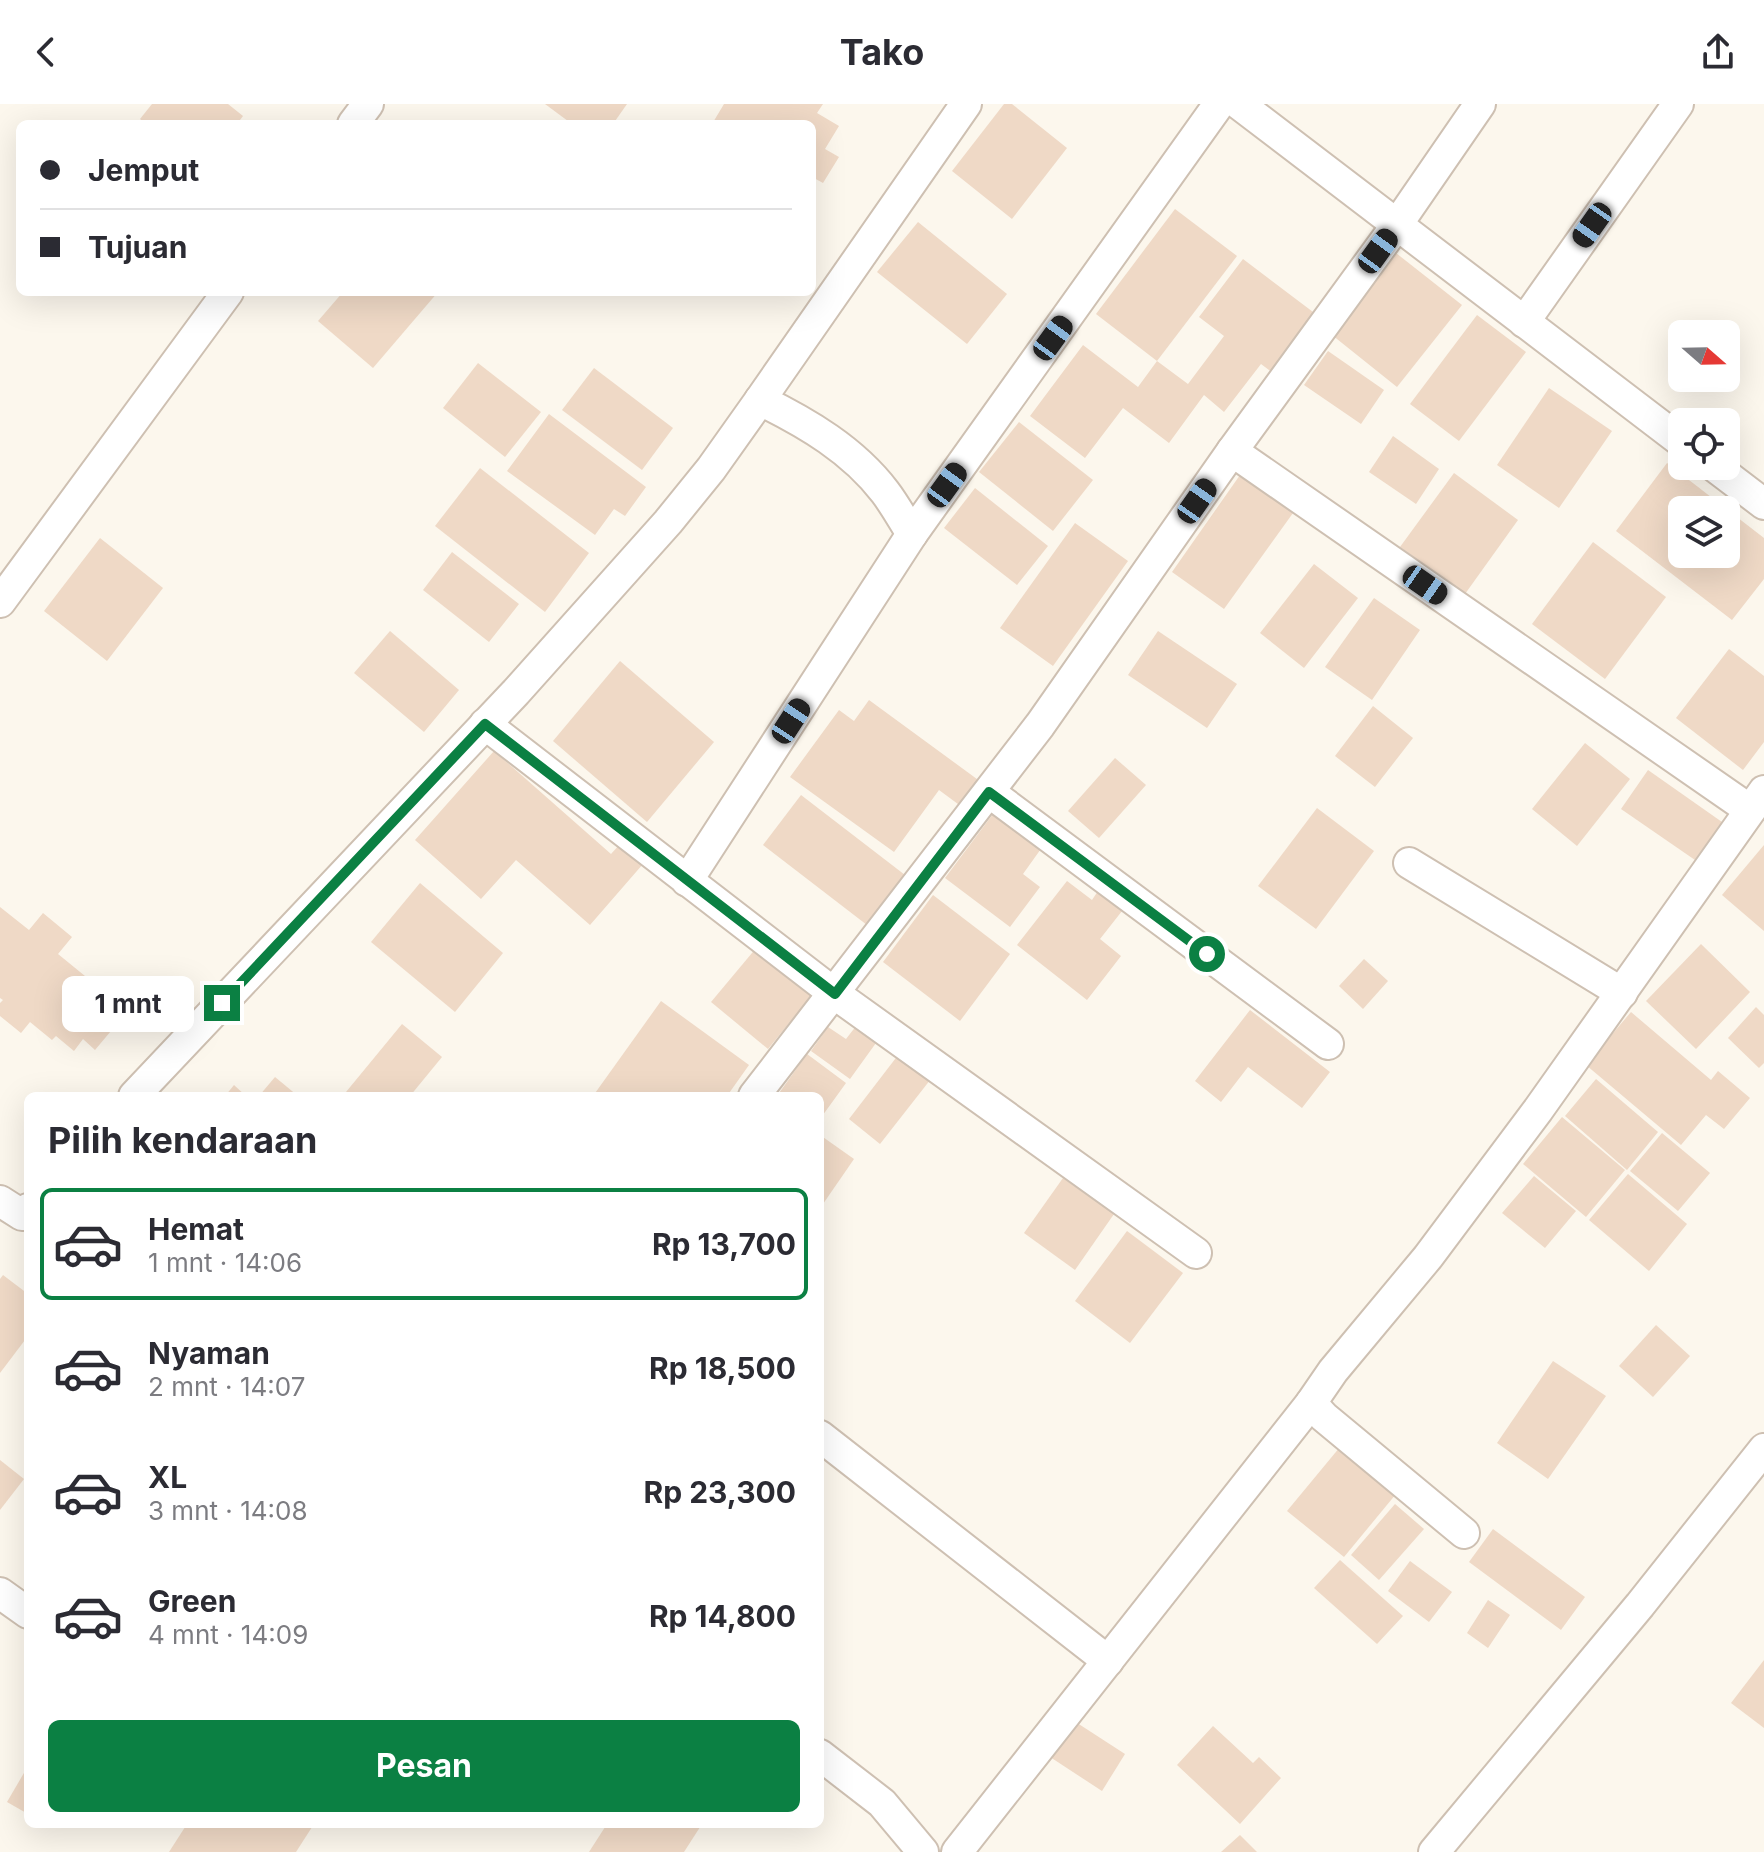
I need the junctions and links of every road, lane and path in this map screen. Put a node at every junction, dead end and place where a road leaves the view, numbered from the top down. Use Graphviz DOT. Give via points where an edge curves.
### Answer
graph roads {
  1 [pos="966,104"];
  2 [pos="1219,104"];
  3 [pos="1239,104"];
  4 [pos="1480,104"];
  5 [pos="1678,104"];
  6 [pos="1396,226"];
  7 [pos="225,296"];
  8 [pos="1524,322"];
  9 [pos="760,400"];
  10 [pos="1668,431"];
  11 [pos="1232,451"];
  12 [pos="1732,480"];
  13 [pos="1764,504"];
  14 [pos="912,534"];
  15 [pos="0,602"];
  16 [pos="485,724"];
  17 [pos="989,792"];
  18 [pos="1757,801"];
  19 [pos="1409,863"];
  20 [pos="687,881"];
  21 [pos="1622,993"];
  22 [pos="835,994"];
  23 [pos="1328,1044"];
  24 [pos="138,1092"];
  25 [pos="757,1092"];
  26 [pos="1196,1253"];
  27 [pos="1311,1403"];
  28 [pos="824,1439"];
  29 [pos="1764,1449"];
  30 [pos="1464,1533"];
  31 [pos="0,1593"];
  32 [pos="24,1610"];
  33 [pos="1108,1661"];
  34 [pos="824,1758"];
  35 [pos="923,1852"];
  36 [pos="957,1852"];
  37 [pos="1434,1852"];
  1 -- 9 [label="street"];
  2 -- 14 [label="street"];
  3 -- 6 [label="street"];
  4 -- 6 [label="street"];
  5 -- 8 [label="street"];
  6 -- 8 [label="street"];
  6 -- 11 [label="street"];
  7 -- 15 [label="street"];
  8 -- 10 [label="street"];
  9 -- 14 [label="street" via="803,421 851,457 886,492"];
  9 -- 16 [label="street" via="668,522"];
  11 -- 17 [label="street"];
  11 -- 18 [label="street"];
  12 -- 13 [label="street"];
  14 -- 20 [label="street"];
  16 -- 20 [label="street"];
  16 -- 24 [label="street"];
  17 -- 22 [label="street"];
  17 -- 23 [label="street"];
  18 -- 21 [label="street"];
  19 -- 21 [label="street"];
  20 -- 22 [label="street"];
  21 -- 27 [label="street" via="1428,1257"];
  22 -- 25 [label="street"];
  22 -- 26 [label="street"];
  27 -- 30 [label="street"];
  27 -- 33 [label="street"];
  28 -- 33 [label="street"];
  29 -- 37 [label="street"];
  31 -- 32 [label="street"];
  33 -- 36 [label="street"];
  34 -- 35 [label="street" via="882,1803"];
}
